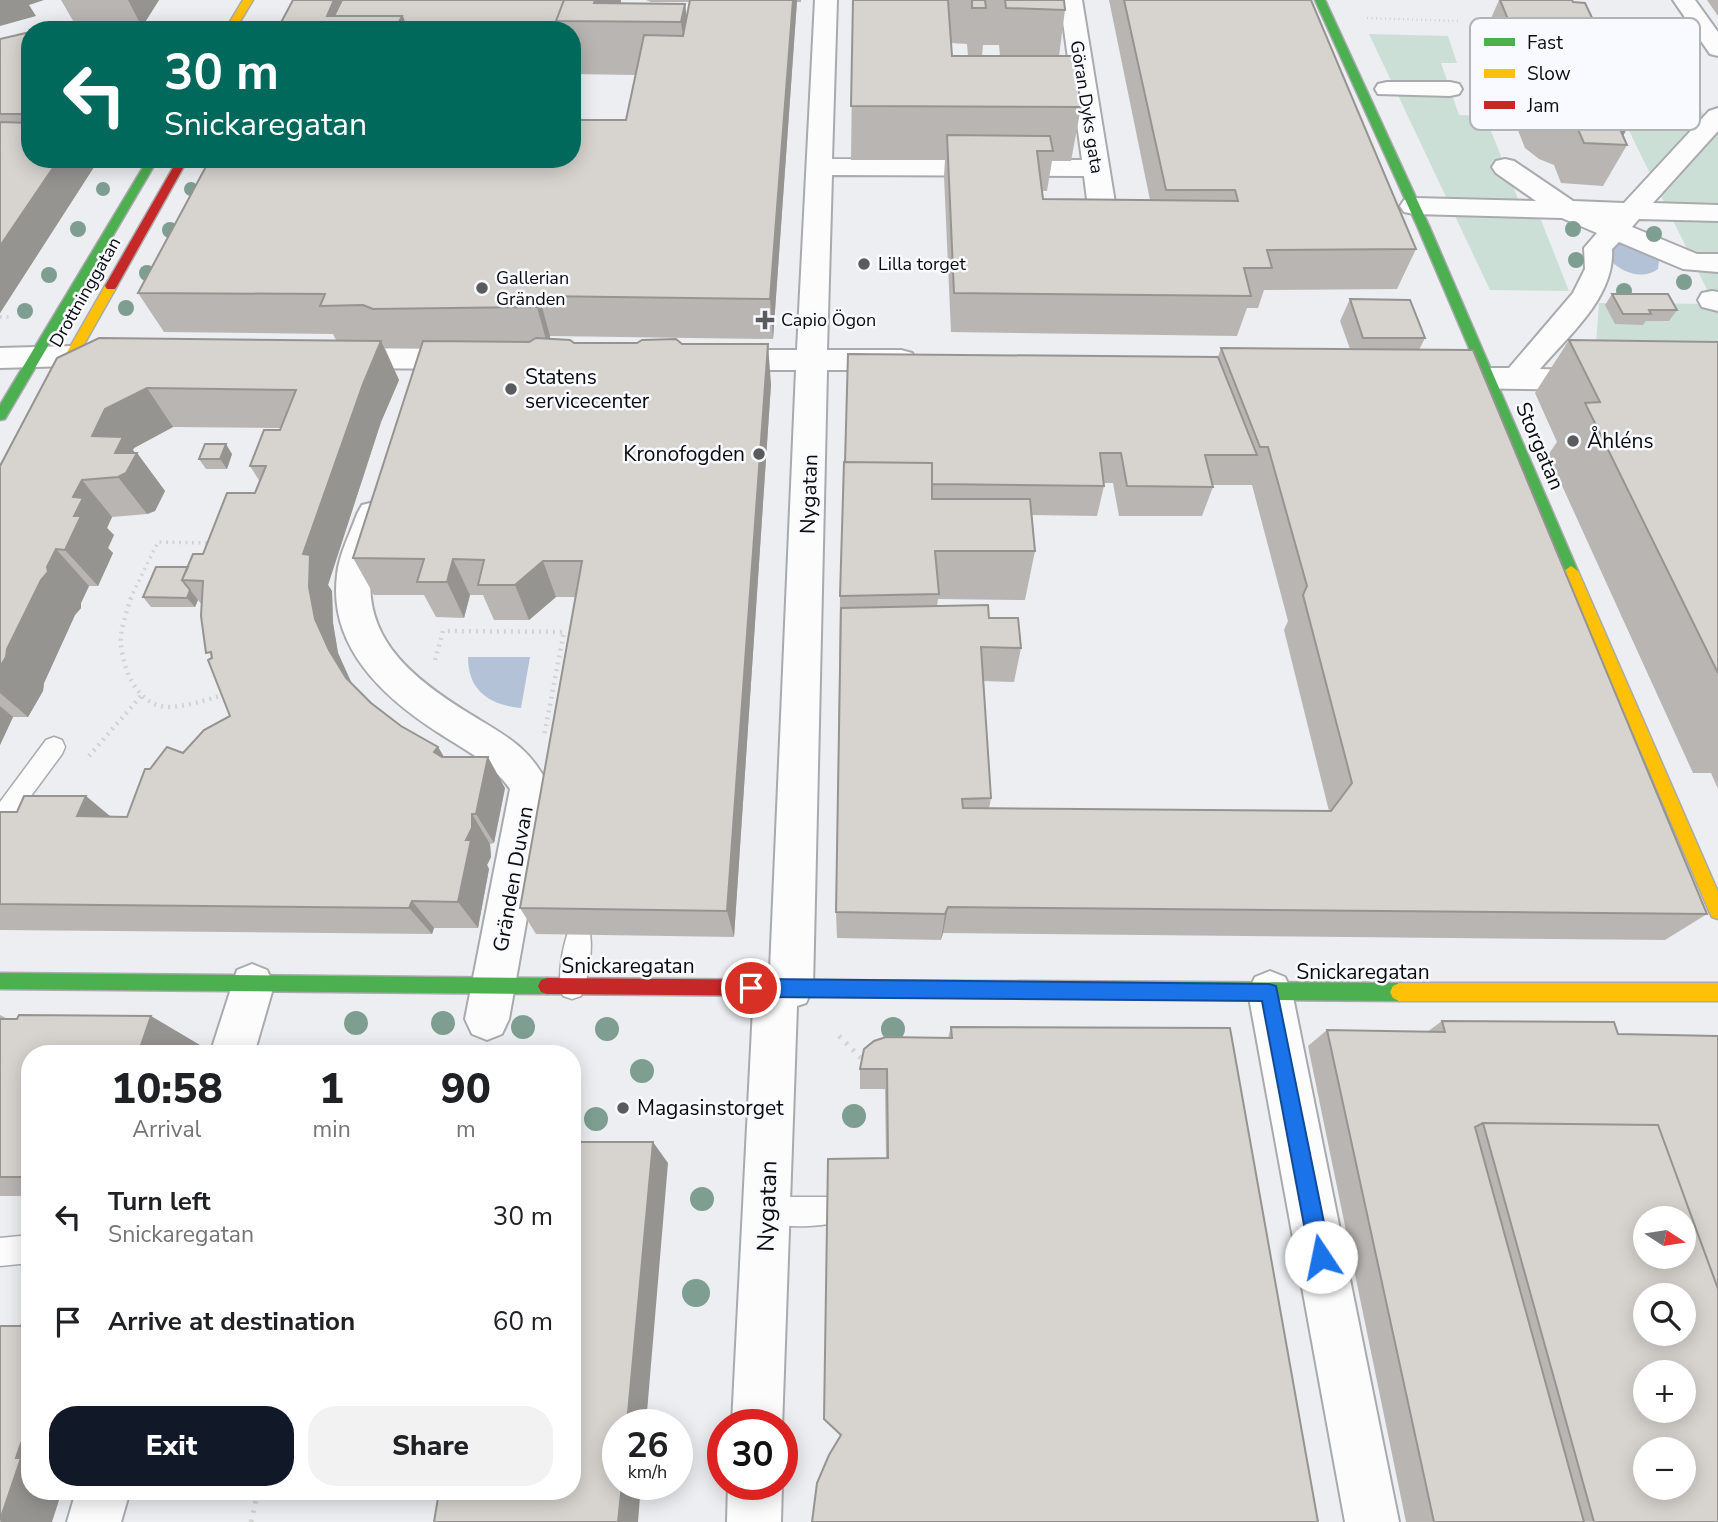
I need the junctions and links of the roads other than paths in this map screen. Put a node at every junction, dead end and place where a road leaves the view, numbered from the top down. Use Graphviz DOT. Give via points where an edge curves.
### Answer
graph roads {
  1 [pos="248,0"];
  2 [pos="826,0"];
  3 [pos="1071,0"];
  4 [pos="1320,0"];
  5 [pos="1684,0"];
  6 [pos="1696,18"];
  7 [pos="235,21"];
  8 [pos="1700,23"];
  9 [pos="1718,49"];
  10 [pos="1387,89"];
  11 [pos="1450,89"];
  12 [pos="1718,116"];
  13 [pos="818,167"];
  14 [pos="1505,167"];
  15 [pos="148,168"];
  16 [pos="178,168"];
  17 [pos="1097,168"];
  18 [pos="1414,206"];
  19 [pos="1567,210"];
  20 [pos="1718,213"];
  21 [pos="1103,215"];
  22 [pos="1622,221"];
  23 [pos="1718,263"];
  24 [pos="138,355"];
  25 [pos="69,356"];
  26 [pos="0,358"];
  27 [pos="33,358"];
  28 [pos="316,358"];
  29 [pos="495,359"];
  30 [pos="689,360"];
  31 [pos="813,360"];
  32 [pos="924,360"];
  33 [pos="1419,377"];
  34 [pos="1488,378"];
  35 [pos="1519,379"];
  36 [pos="1625,380"];
  37 [pos="0,416"];
  38 [pos="0,481"];
  39 [pos="385,482"];
  40 [pos="54,747"];
  41 [pos="0,820"];
  42 [pos="1718,911"];
  43 [pos="579,935"];
  44 [pos="1,983"];
  45 [pos="252,985"];
  46 [pos="572,987"];
  47 [pos="784,988"];
  48 [pos="1269,992"];
  49 [pos="1718,992"];
  50 [pos="490,1002"];
  51 [pos="235,1045"];
  52 [pos="829,1210"];
  53 [pos="766,1211"];
  54 [pos="21,1250"];
  55 [pos="0,1252"];
  56 [pos="759,1409"];
  57 [pos="100,1500"];
  58 [pos="755,1500"];
  59 [pos="94,1522"];
  60 [pos="754,1522"];
  61 [pos="1372,1522"];
  1 -- 7 [label="street"];
  2 -- 13 [label="street, Nygatan"];
  3 -- 17 [label="street, Göran Dyks gata"];
  4 -- 18 [label="street, Storgatan"];
  5 -- 6 [label="street"];
  8 -- 9 [label="street"];
  10 -- 11 [label="street"];
  12 -- 22 [label="street"];
  13 -- 17 [label="street"];
  13 -- 31 [label="street, Nygatan"];
  14 -- 19 [label="street"];
  15 -- 27 [label="street, Drottninggatan"];
  16 -- 25 [label="street, Drottninggatan"];
  17 -- 21 [label="street, Göran Dyks gata"];
  18 -- 19 [label="street"];
  18 -- 34 [label="street, Storgatan"];
  19 -- 22 [label="street"];
  20 -- 22 [label="street"];
  22 -- 23 [label="street" via="1693,263"];
  22 -- 35 [label="street" via="1598,248 1599,269 1586,297 1525,366"];
  24 -- 25 [label="street"];
  25 -- 27 [label="street"];
  25 -- 38 [label="street, Drottninggatan"];
  26 -- 27 [label="street"];
  27 -- 37 [label="street, Drottninggatan"];
  28 -- 29 [label="street" via="420,376"];
  30 -- 31 [label="street"];
  31 -- 32 [label="street"];
  31 -- 47 [label="street, Nygatan"];
  33 -- 34 [label="street"];
  34 -- 35 [label="street"];
  34 -- 42 [label="street, Storgatan"];
  35 -- 36 [label="street"];
  39 -- 50 [label="street, Gränden Duvan" via="354,573 352,602 360,628 390,676 424,704 519,766 530,788"];
  40 -- 41 [label="lane"];
  43 -- 46 [label="lane"];
  44 -- 45 [label="street, Snickaregatan"];
  45 -- 50 [label="street, Snickaregatan"];
  45 -- 51 [label="street"];
  46 -- 47 [label="street, Snickaregatan"];
  46 -- 50 [label="street, Snickaregatan"];
  47 -- 48 [label="street, Snickaregatan"];
  47 -- 53 [label="street, Nygatan"];
  48 -- 49 [label="street, Snickaregatan"];
  48 -- 61 [label="street"];
  52 -- 53 [label="lane"];
  53 -- 56 [label="street, Nygatan"];
  54 -- 55 [label="lane"];
  57 -- 59 [label="street"];
  58 -- 60 [label="street"];
}
